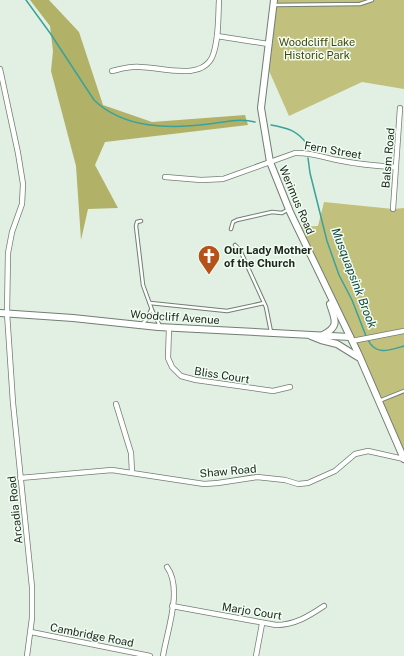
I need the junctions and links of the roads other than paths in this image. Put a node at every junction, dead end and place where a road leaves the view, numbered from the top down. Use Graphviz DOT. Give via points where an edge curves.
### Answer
graph roads {
  1 [pos="219,0"];
  2 [pos="372,0"];
  3 [pos="274,3"];
  4 [pos="217,36"];
  5 [pos="268,44"];
  6 [pos="0,69"];
  7 [pos="112,71"];
  8 [pos="400,108"];
  9 [pos="270,162"];
  10 [pos="395,168"];
  11 [pos="165,177"];
  12 [pos="393,209"];
  13 [pos="289,210"];
  14 [pos="141,221"];
  15 [pos="231,229"];
  16 [pos="235,245"];
  17 [pos="327,291"];
  18 [pos="150,303"];
  19 [pos="264,303"];
  20 [pos="152,310"];
  21 [pos="0,313"];
  22 [pos="7,314"];
  23 [pos="139,326"];
  24 [pos="161,327"];
  25 [pos="169,328"];
  26 [pos="404,331"];
  27 [pos="271,333"];
  28 [pos="309,335"];
  29 [pos="323,335"];
  30 [pos="351,339"];
  31 [pos="360,358"];
  32 [pos="290,387"];
  33 [pos="404,391"];
  34 [pos="379,401"];
  35 [pos="116,404"];
  36 [pos="404,459"];
  37 [pos="132,472"];
  38 [pos="20,478"];
  39 [pos="167,567"];
  40 [pos="172,606"];
  41 [pos="324,606"];
  42 [pos="262,624"];
  43 [pos="31,632"];
  44 [pos="27,656"];
  45 [pos="150,656"];
  46 [pos="163,656"];
  47 [pos="256,656"];
  1 -- 4 [label="street"];
  2 -- 3 [label="lane" via="360,4"];
  3 -- 5 [label="main road, Werimus Road"];
  4 -- 5 [label="street"];
  4 -- 7 [label="street" via="210,61 196,71 138,66"];
  5 -- 9 [label="main road, Werimus Road" via="261,108"];
  6 -- 22 [label="street, Arcadia Road" via="23,184 22,204 8,253"];
  8 -- 10 [label="street, Balsm Road"];
  9 -- 10 [label="street, Fern Street" via="294,153 310,152 349,162"];
  9 -- 11 [label="street, Fern Street" via="224,179"];
  9 -- 13 [label="main road, Werimus Road"];
  10 -- 12 [label="street, Balsm Road"];
  13 -- 15 [label="lane" via="237,220 233,222"];
  13 -- 17 [label="main road, Werimus Road"];
  14 -- 18 [label="lane" via="137,222 136,226 143,285"];
  16 -- 19 [label="lane"];
  17 -- 29 [label="main road" via="335,324 333,329"];
  17 -- 30 [label="main road, Werimus Road"];
  18 -- 19 [label="lane" via="228,311"];
  18 -- 20 [label="lane"];
  19 -- 27 [label="lane"];
  20 -- 23 [label="lane"];
  20 -- 24 [label="lane"];
  21 -- 22 [label="main road, Woodcliff Avenue"];
  22 -- 23 [label="main road, Woodcliff Avenue"];
  22 -- 38 [label="street, Arcadia Road"];
  23 -- 24 [label="main road, Woodcliff Avenue"];
  24 -- 25 [label="main road, Woodcliff Avenue"];
  25 -- 27 [label="main road, Woodcliff Avenue"];
  25 -- 32 [label="street, Bliss Court" via="168,358 172,367 181,376 273,391"];
  26 -- 30 [label="street"];
  27 -- 28 [label="main road, Woodcliff Avenue"];
  28 -- 29 [label="main road, Woodcliff Avenue"];
  28 -- 31 [label="main road" via="337,344"];
  29 -- 30 [label="main road, Woodcliff Avenue"];
  30 -- 31 [label="main road, Werimus Road"];
  31 -- 34 [label="main road, Werimus Road"];
  33 -- 34 [label="lane"];
  34 -- 36 [label="main road, Werimus Road"];
  35 -- 37 [label="street" via="131,453"];
  36 -- 37 [label="street, Shaw Road" via="373,451 361,452 350,457 335,470 303,484 257,477 204,484"];
  37 -- 38 [label="street, Shaw Road" via="96,471"];
  38 -- 43 [label="street, Arcadia Road" via="32,587"];
  39 -- 40 [label="street" via="175,586"];
  40 -- 42 [label="street, Marjo Court"];
  40 -- 46 [label="street"];
  41 -- 42 [label="street, Marjo Court" via="298,622 288,625"];
  42 -- 47 [label="street"];
  43 -- 44 [label="street, Arcadia Road"];
  43 -- 45 [label="street, Cambridge Road"];
}
